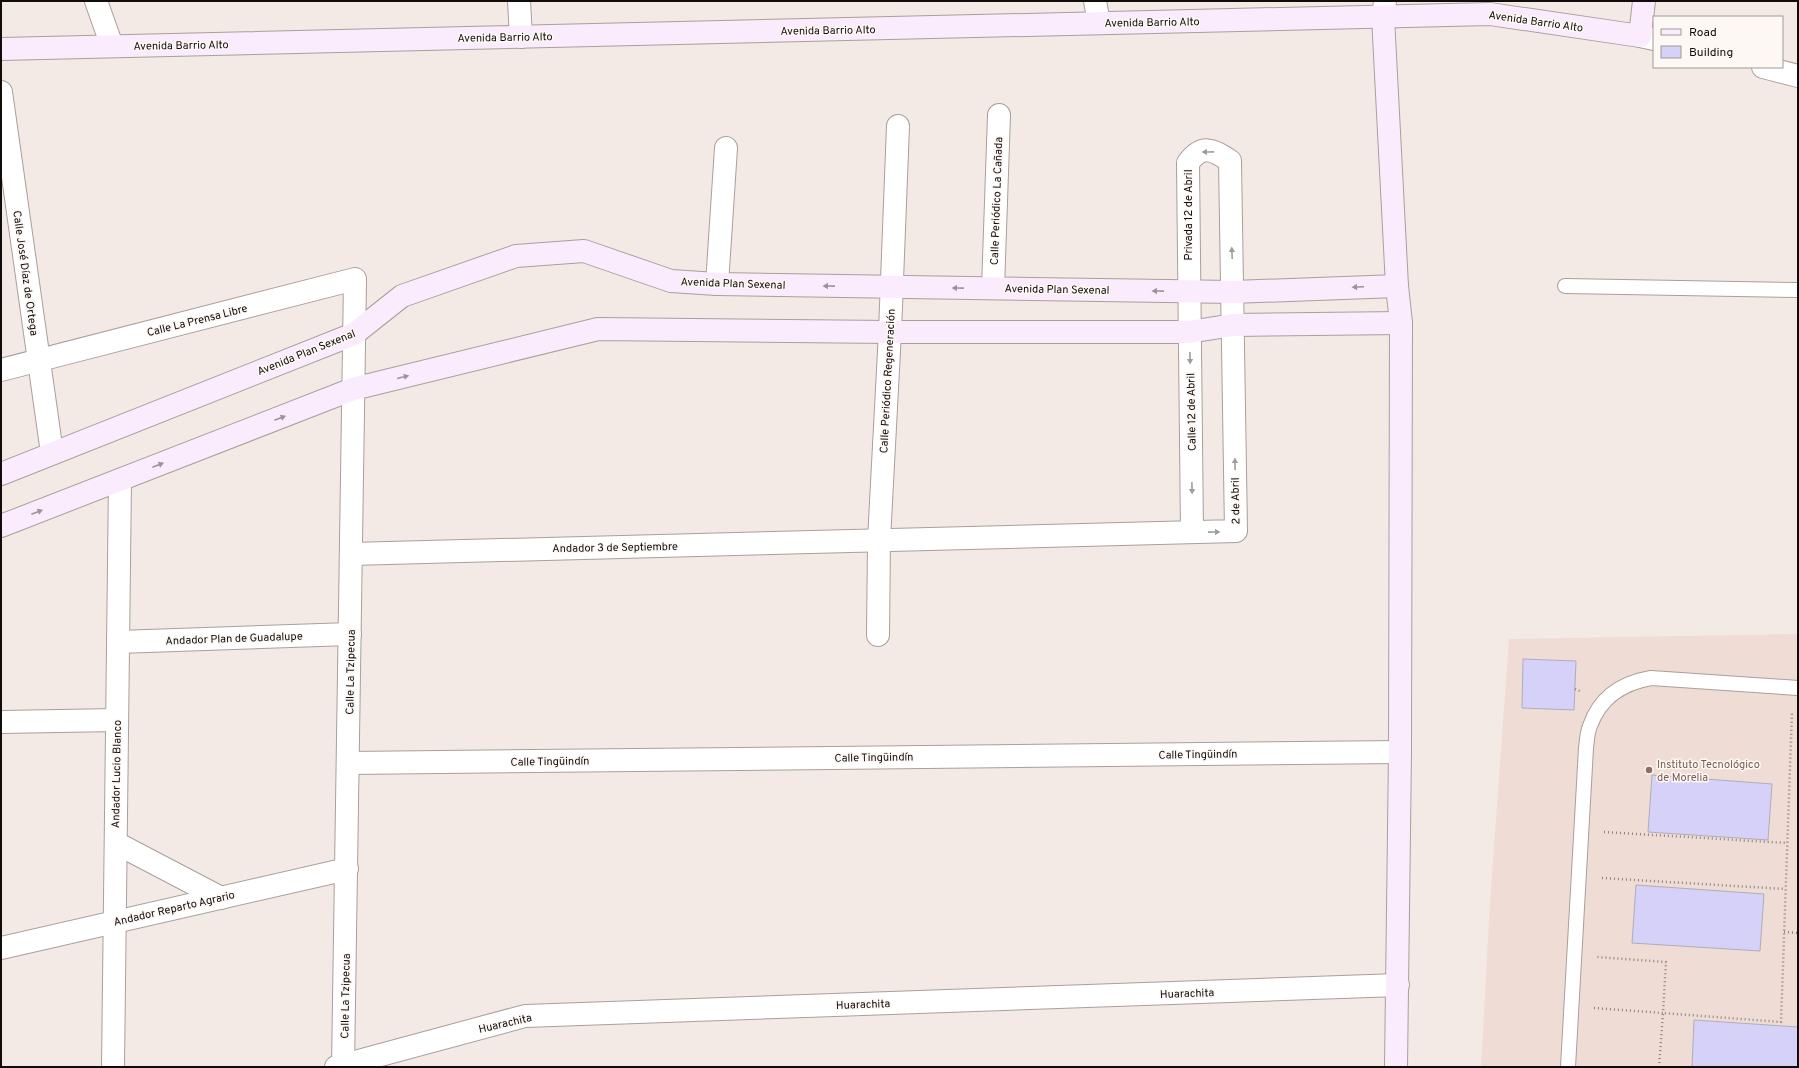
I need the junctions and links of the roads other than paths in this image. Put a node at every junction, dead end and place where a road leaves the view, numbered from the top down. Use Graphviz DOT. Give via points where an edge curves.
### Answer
graph roads {
  1 [pos="96,1"];
  2 [pos="519,1"];
  3 [pos="1095,1"];
  4 [pos="1644,1"];
  5 [pos="1384,9"];
  6 [pos="1099,23"];
  7 [pos="521,37"];
  8 [pos="1647,38"];
  9 [pos="112,46"];
  10 [pos="1,49"];
  11 [pos="1767,68"];
  12 [pos="1798,76"];
  13 [pos="1,92"];
  14 [pos="999,115"];
  15 [pos="898,126"];
  16 [pos="726,148"];
  17 [pos="1230,161"];
  18 [pos="355,280"];
  19 [pos="717,284"];
  20 [pos="891,286"];
  21 [pos="1397,286"];
  22 [pos="1565,286"];
  23 [pos="993,288"];
  24 [pos="1798,290"];
  25 [pos="1188,291"];
  26 [pos="1233,292"];
  27 [pos="1401,322"];
  28 [pos="1233,325"];
  29 [pos="890,332"];
  30 [pos="1189,332"];
  31 [pos="354,334"];
  32 [pos="39,360"];
  33 [pos="1,370"];
  34 [pos="353,389"];
  35 [pos="52,453"];
  36 [pos="1,474"];
  37 [pos="120,480"];
  38 [pos="1,526"];
  39 [pos="1192,532"];
  40 [pos="878,540"];
  41 [pos="351,554"];
  42 [pos="350,634"];
  43 [pos="878,635"];
  44 [pos="118,642"];
  45 [pos="1795,687"];
  46 [pos="117,720"];
  47 [pos="1,722"];
  48 [pos="1400,752"];
  49 [pos="348,763"];
  50 [pos="116,843"];
  51 [pos="347,869"];
  52 [pos="221,898"];
  53 [pos="115,921"];
  54 [pos="1,948"];
  55 [pos="1398,985"];
  56 [pos="341,1066"];
  57 [pos="113,1067"];
  58 [pos="1396,1067"];
  59 [pos="1568,1067"];
  1 -- 9 [label="street"];
  2 -- 7 [label="street"];
  3 -- 6 [label="street"];
  4 -- 8 [label="street"];
  5 -- 6 [label="street, Avenida Barrio Alto"];
  5 -- 8 [label="street, Avenida Barrio Alto" via="1490,14"];
  5 -- 21 [label="street"];
  6 -- 7 [label="street, Avenida Barrio Alto"];
  7 -- 9 [label="street, Avenida Barrio Alto"];
  9 -- 10 [label="street, Avenida Barrio Alto"];
  11 -- 12 [label="street"];
  13 -- 32 [label="street, Calle José Díaz de Ortega"];
  14 -- 23 [label="street, Calle Periódico La Cañada"];
  15 -- 20 [label="street, Calle Periódico Regeneración"];
  16 -- 19 [label="street"];
  17 -- 25 [label="street, Privada 12 de Abril, one-way" via="1216,152 1206,151 1196,153 1188,163"];
  26 -- 17 [label="street, 2 de Abril, one-way"];
  18 -- 31 [label="street, Calle La Tzipecua"];
  18 -- 32 [label="street, Calle La Prensa Libre"];
  20 -- 19 [label="street, Avenida Plan Sexenal, one-way"];
  19 -- 31 [label="street, Avenida Plan Sexenal" via="671,281 584,251 516,256 402,296"];
  23 -- 20 [label="street, Avenida Plan Sexenal, one-way"];
  20 -- 29 [label="street, Calle Periódico Regeneración"];
  21 -- 26 [label="street, Avenida Plan Sexenal, one-way"];
  21 -- 27 [label="street"];
  22 -- 24 [label="lane"];
  25 -- 23 [label="street, Avenida Plan Sexenal, one-way"];
  25 -- 26 [label="street, Avenida Plan Sexenal"];
  25 -- 30 [label="street, Calle 12 de Abril"];
  26 -- 28 [label="street, 2 de Abril"];
  27 -- 28 [label="street"];
  27 -- 48 [label="street"];
  28 -- 30 [label="street"];
  39 -- 28 [label="street, 2 de Abril, one-way" via="1236,531"];
  29 -- 30 [label="street"];
  34 -- 29 [label="street, one-way" via="598,329"];
  29 -- 40 [label="street, Calle Periódico Regeneración"];
  30 -- 39 [label="street, Calle 12 de Abril, one-way"];
  31 -- 34 [label="street, Calle La Tzipecua"];
  31 -- 35 [label="street, Avenida Plan Sexenal"];
  32 -- 33 [label="street, Calle La Prensa Libre"];
  32 -- 35 [label="street, Calle José Díaz de Ortega"];
  37 -- 34 [label="street, one-way"];
  34 -- 41 [label="street, Calle La Tzipecua"];
  35 -- 36 [label="street, Avenida Plan Sexenal"];
  38 -- 37 [label="street, one-way"];
  37 -- 44 [label="street, Andador Lucio Blanco"];
  39 -- 40 [label="street, 2 de Abril"];
  40 -- 41 [label="street, Andador 3 de Septiembre"];
  40 -- 43 [label="street, Calle Periódico Regeneración"];
  41 -- 42 [label="street, Calle La Tzipecua"];
  42 -- 44 [label="street, Andador Plan de Guadalupe"];
  42 -- 49 [label="street, Calle La Tzipecua"];
  44 -- 46 [label="street, Andador Lucio Blanco"];
  45 -- 59 [label="lane" via="1651,678 1636,680 1617,689 1608,697 1590,726 1586,748"];
  46 -- 47 [label="street"];
  46 -- 50 [label="street, Andador Lucio Blanco"];
  48 -- 49 [label="street, Calle Tingüindín"];
  48 -- 55 [label="street"];
  49 -- 51 [label="street, Calle La Tzipecua"];
  50 -- 52 [label="street"];
  50 -- 53 [label="street, Andador Lucio Blanco"];
  51 -- 52 [label="street, Andador Reparto Agrario"];
  51 -- 56 [label="street, Calle La Tzipecua"];
  52 -- 53 [label="street, Andador Reparto Agrario"];
  53 -- 54 [label="street, Andador Reparto Agrario"];
  53 -- 57 [label="street, Andador Lucio Blanco"];
  55 -- 56 [label="street, Huarachita" via="525,1016"];
  55 -- 58 [label="street"];
}
